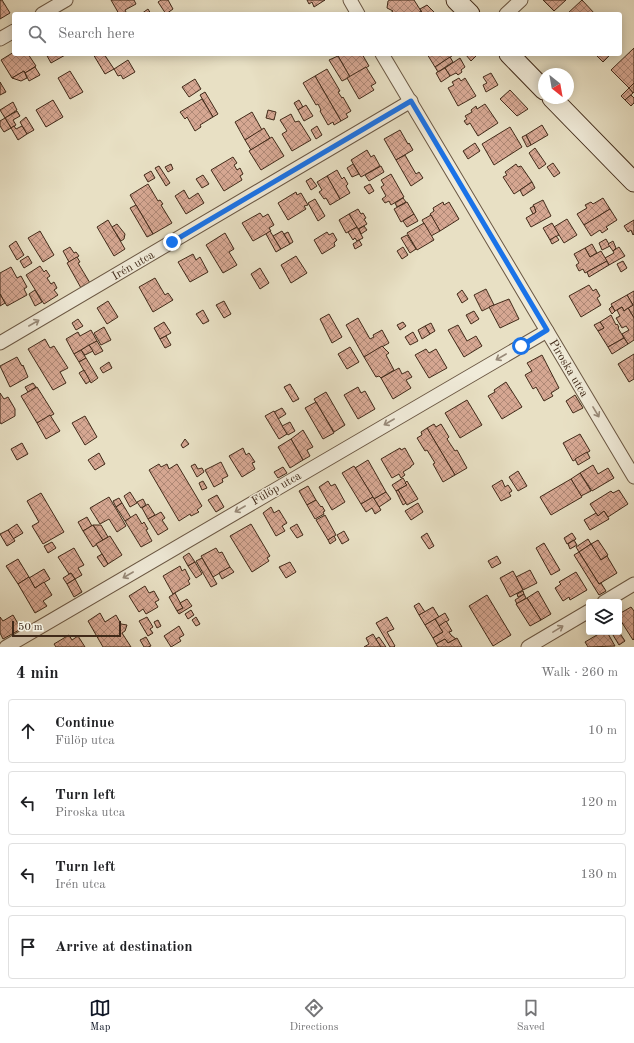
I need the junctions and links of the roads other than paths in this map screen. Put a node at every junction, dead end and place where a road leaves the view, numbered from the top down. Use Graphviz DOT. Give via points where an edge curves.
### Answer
graph roads {
  1 [pos="66,0"];
  2 [pos="350,0"];
  3 [pos="456,0"];
  4 [pos="521,0"];
  5 [pos="45,12"];
  6 [pos="357,12"];
  7 [pos="468,12"];
  8 [pos="508,12"];
  9 [pos="12,32"];
  10 [pos="0,39"];
  11 [pos="383,56"];
  12 [pos="511,56"];
  13 [pos="538,84"];
  14 [pos="411,101"];
  15 [pos="558,104"];
  16 [pos="634,182"];
  17 [pos="547,330"];
  18 [pos="0,343"];
  19 [pos="634,477"];
  20 [pos="634,584"];
  21 [pos="609,599"];
  22 [pos="586,613"];
  23 [pos="6,647"];
  24 [pos="528,647"];
  1 -- 5 [label="street"];
  2 -- 6 [label="street"];
  3 -- 7 [label="street"];
  4 -- 8 [label="street"];
  9 -- 10 [label="street"];
  11 -- 14 [label="street, Piroska utca"];
  12 -- 13 [label="street"];
  14 -- 17 [label="street, Piroska utca"];
  18 -- 14 [label="street, Irén utca, one-way"];
  15 -- 16 [label="street"];
  17 -- 19 [label="street, Piroska utca, one-way"];
  17 -- 23 [label="street, Fülöp utca, one-way"];
  20 -- 21 [label="street"];
  24 -- 22 [label="street, one-way"];
}
